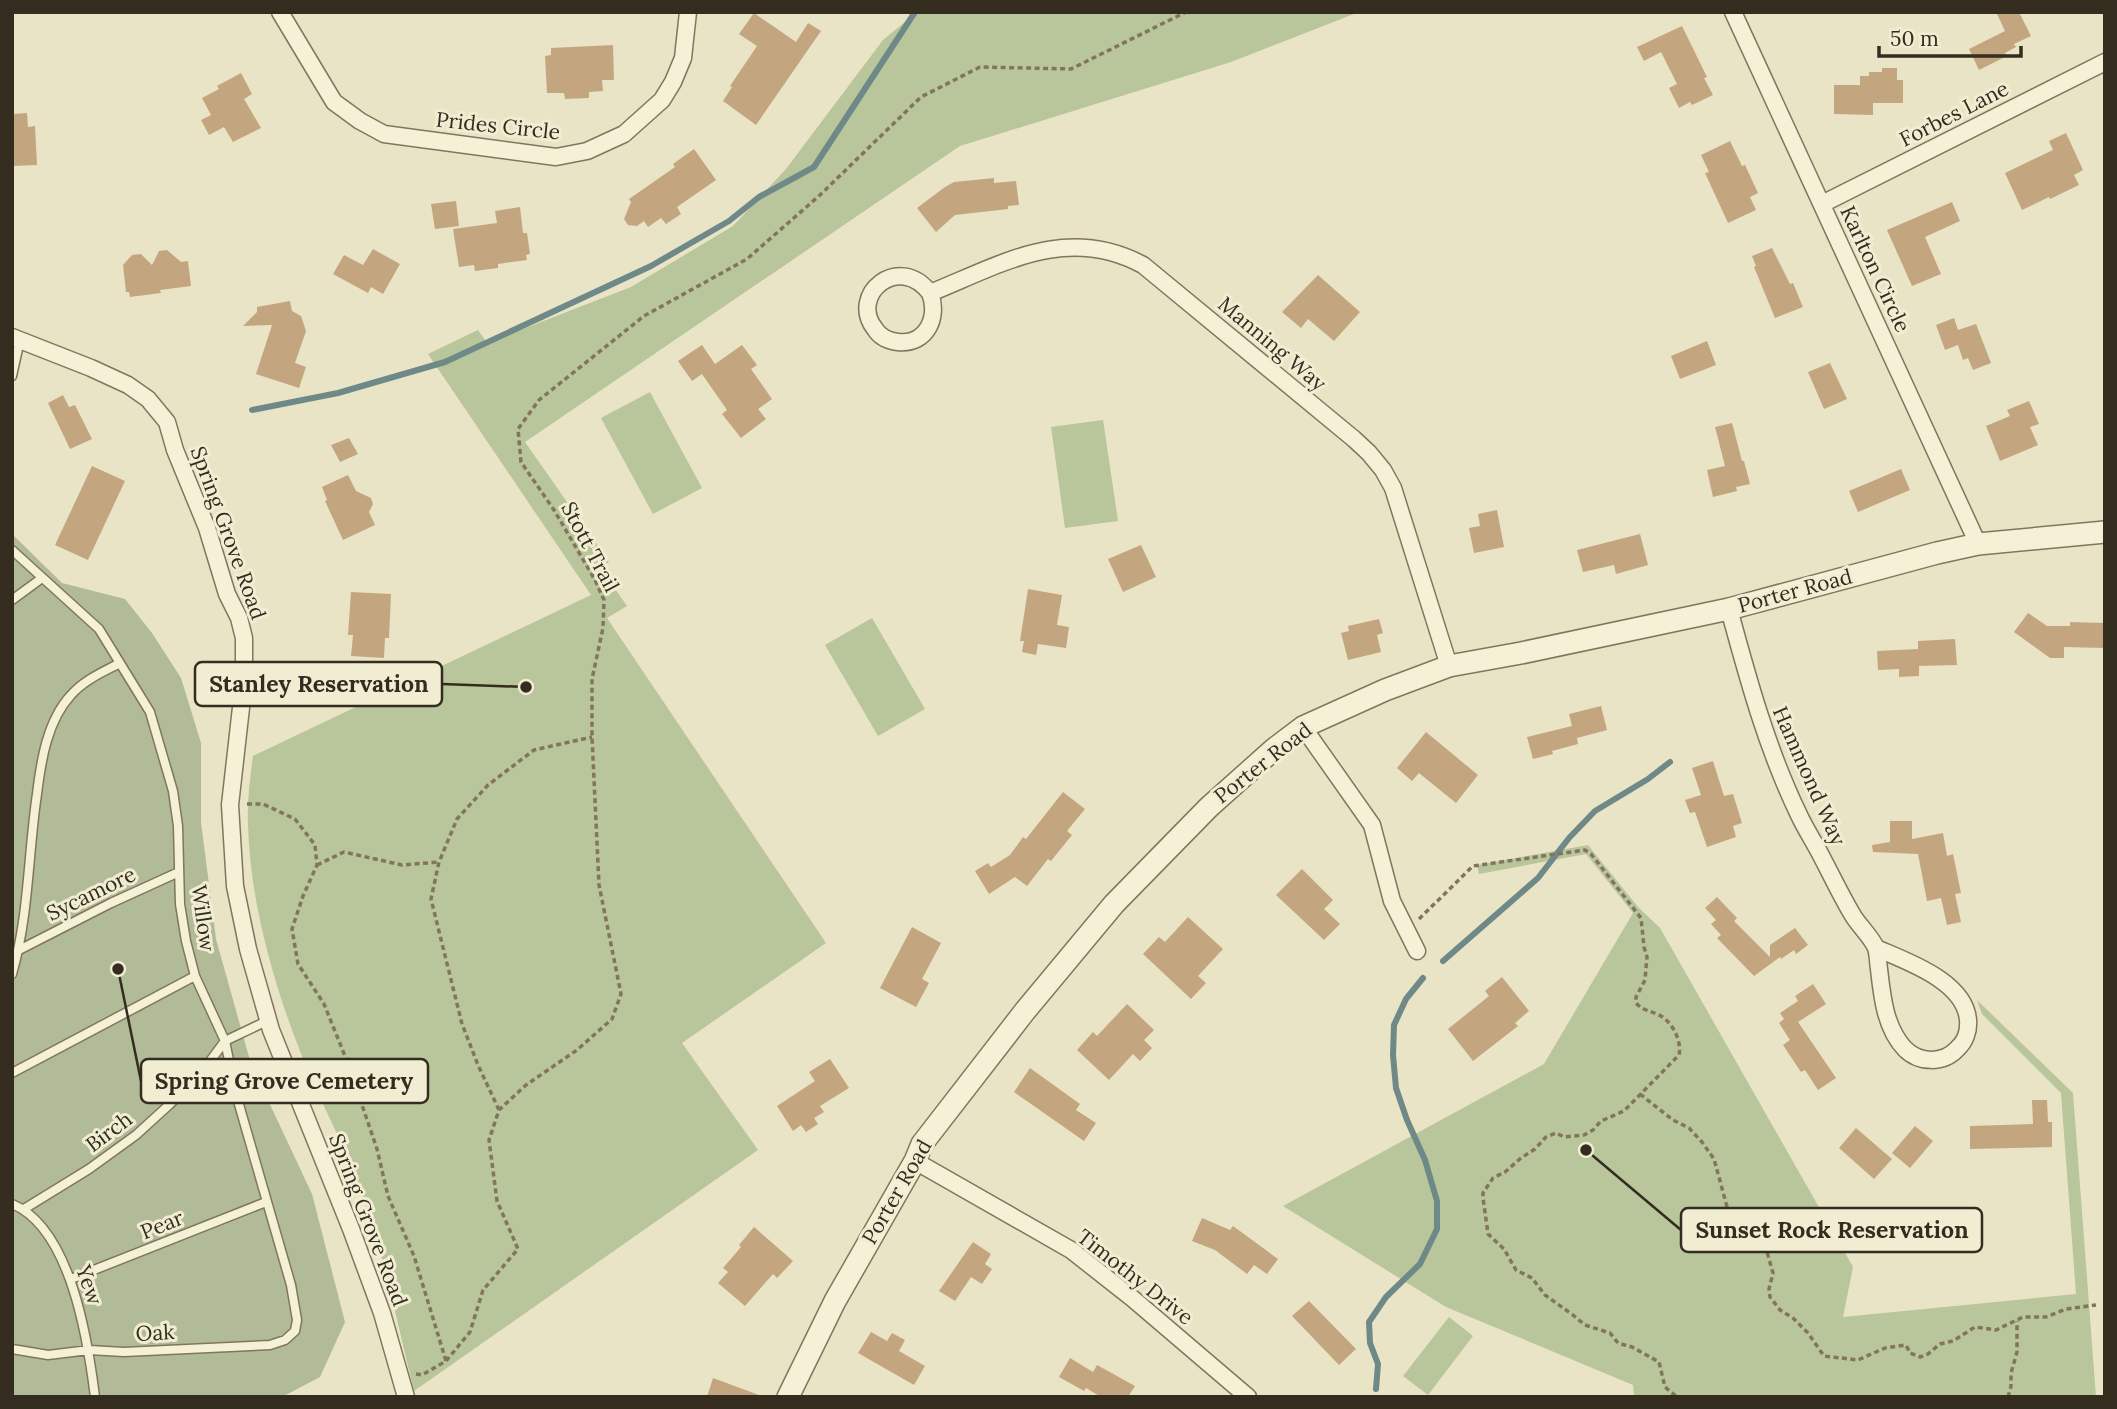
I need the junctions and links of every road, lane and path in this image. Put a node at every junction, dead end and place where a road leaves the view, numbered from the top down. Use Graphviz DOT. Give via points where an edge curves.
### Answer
graph roads {
  1 [pos="280,12"];
  2 [pos="688,12"];
  3 [pos="1186,12"];
  4 [pos="1733,12"];
  5 [pos="2105,62"];
  6 [pos="1822,204"];
  7 [pos="930,293"];
  8 [pos="16,339"];
  9 [pos="12,376"];
  10 [pos="2105,532"];
  11 [pos="1978,544"];
  12 [pos="12,550"];
  13 [pos="42,578"];
  14 [pos="12,600"];
  15 [pos="1729,609"];
  16 [pos="120,663"];
  17 [pos="1450,666"];
  18 [pos="1303,727"];
  19 [pos="592,737"];
  20 [pos="230,805"];
  21 [pos="439,862"];
  22 [pos="317,865"];
  23 [pos="179,872"];
  24 [pos="1405,928"];
  25 [pos="1876,948"];
  26 [pos="19,950"];
  27 [pos="1417,951"];
  28 [pos="12,974"];
  29 [pos="195,976"];
  30 [pos="269,1020"];
  31 [pos="225,1041"];
  32 [pos="12,1073"];
  33 [pos="1640,1093"];
  34 [pos="499,1110"];
  35 [pos="915,1161"];
  36 [pos="266,1202"];
  37 [pos="12,1204"];
  38 [pos="24,1209"];
  39 [pos="71,1279"];
  40 [pos="2096,1305"];
  41 [pos="2017,1321"];
  42 [pos="295,1331"];
  43 [pos="12,1349"];
  44 [pos="89,1350"];
  45 [pos="446,1361"];
  46 [pos="400,1373"];
  47 [pos="95,1397"];
  48 [pos="406,1397"];
  49 [pos="788,1397"];
  50 [pos="1248,1397"];
  51 [pos="1677,1397"];
  52 [pos="2008,1397"];
  1 -- 2 [label="street, Prides Circle" via="334,102 384,134 556,157 587,151 624,134 662,100 683,58"];
  3 -- 19 [label="path, Stott Trail" via="1071,69 980,67 921,97 747,259 645,316 539,400 518,429 521,463 554,510 604,600 593,679"];
  4 -- 6 [label="street, Karlton Circle"];
  5 -- 6 [label="street, Forbes Lane"];
  6 -- 11 [label="street, Karlton Circle"];
  7 -- 7 [label="street" via="934,314 925,332 916,338 907,342 886,339 871,324 868,302 872,291 891,277 914,278"];
  7 -- 17 [label="street, Manning Way" via="1060,247 1109,250 1143,265 1354,439 1383,470 1401,508"];
  8 -- 9 [label="lane"];
  8 -- 20 [label="street, Spring Grove Road" via="128,385 148,399 167,422 244,638 244,686"];
  10 -- 11 [label="street, Porter Road"];
  11 -- 15 [label="street, Porter Road"];
  12 -- 13 [label="lane, Willow"];
  13 -- 14 [label="lane"];
  13 -- 16 [label="lane, Willow" via="99,629"];
  15 -- 17 [label="street, Porter Road"];
  15 -- 25 [label="street, Hammond Way" via="1778,769 1832,879"];
  16 -- 23 [label="lane, Willow" via="150,712 164,753 175,803"];
  16 -- 26 [label="lane" via="70,695 54,721 41,762"];
  17 -- 18 [label="street, Porter Road"];
  18 -- 24 [label="street" via="1372,825 1392,901"];
  18 -- 35 [label="street, Porter Road" via="1209,807 1114,904 922,1144"];
  19 -- 21 [label="path" via="534,750 488,785 457,818"];
  19 -- 34 [label="path, Stott Trail" via="600,885 621,994 612,1019"];
  20 -- 22 [label="path" via="263,804 295,818 315,845"];
  20 -- 30 [label="street, Spring Grove Road" via="235,886"];
  21 -- 22 [label="path" via="402,865 344,852"];
  21 -- 34 [label="path" via="430,900 462,1024"];
  22 -- 45 [label="path" via="292,929 298,964 324,1004 347,1062"];
  23 -- 26 [label="lane, Sycamore"];
  23 -- 29 [label="lane, Willow" via="180,904"];
  24 -- 27 [label="street"];
  24 -- 33 [label="path" via="1473,866 1585,850 1591,854 1641,918 1647,957 1636,1003 1667,1020 1679,1042 1679,1055"];
  25 -- 25 [label="street, Hammond Way" via="1929,973 1962,1002 1967,1032 1954,1053 1930,1060 1911,1055 1902,1046 1886,1013"];
  26 -- 28 [label="lane"];
  29 -- 31 [label="lane, Willow"];
  29 -- 32 [label="lane"];
  30 -- 31 [label="lane, Birch"];
  30 -- 46 [label="street, Spring Grove Road" via="351,1229"];
  31 -- 36 [label="lane, Willow"];
  31 -- 38 [label="lane, Birch" via="202,1072 135,1135"];
  33 -- 41 [label="path" via="1689,1128 1714,1159 1729,1214 1767,1252 1773,1273 1770,1297 1808,1333 1824,1356 1858,1360 1906,1345 1920,1357 1975,1327 1996,1330"];
  33 -- 51 [label="path" via="1624,1111 1584,1135 1546,1137 1493,1178 1483,1193 1484,1210 1488,1234 1516,1270 1532,1278 1545,1295 1585,1325 1610,1333 1618,1343 1659,1362 1665,1387"];
  34 -- 45 [label="path" via="489,1140 497,1201 518,1248 483,1290 470,1332"];
  35 -- 49 [label="street, Porter Road" via="835,1301"];
  35 -- 50 [label="street, Timothy Drive" via="1071,1250"];
  36 -- 39 [label="lane, Pear"];
  36 -- 42 [label="lane, Willow" via="291,1286"];
  37 -- 38 [label="lane, Yew"];
  38 -- 39 [label="lane, Yew" via="52,1244"];
  39 -- 44 [label="lane, Yew"];
  40 -- 41 [label="path"];
  41 -- 52 [label="path" via="2017,1352"];
  42 -- 44 [label="lane, Oak" via="270,1345"];
  43 -- 44 [label="lane, Oak" via="48,1355"];
  44 -- 47 [label="lane, Yew"];
  45 -- 46 [label="path" via="422,1375"];
  46 -- 48 [label="street, Spring Grove Road"];
}
